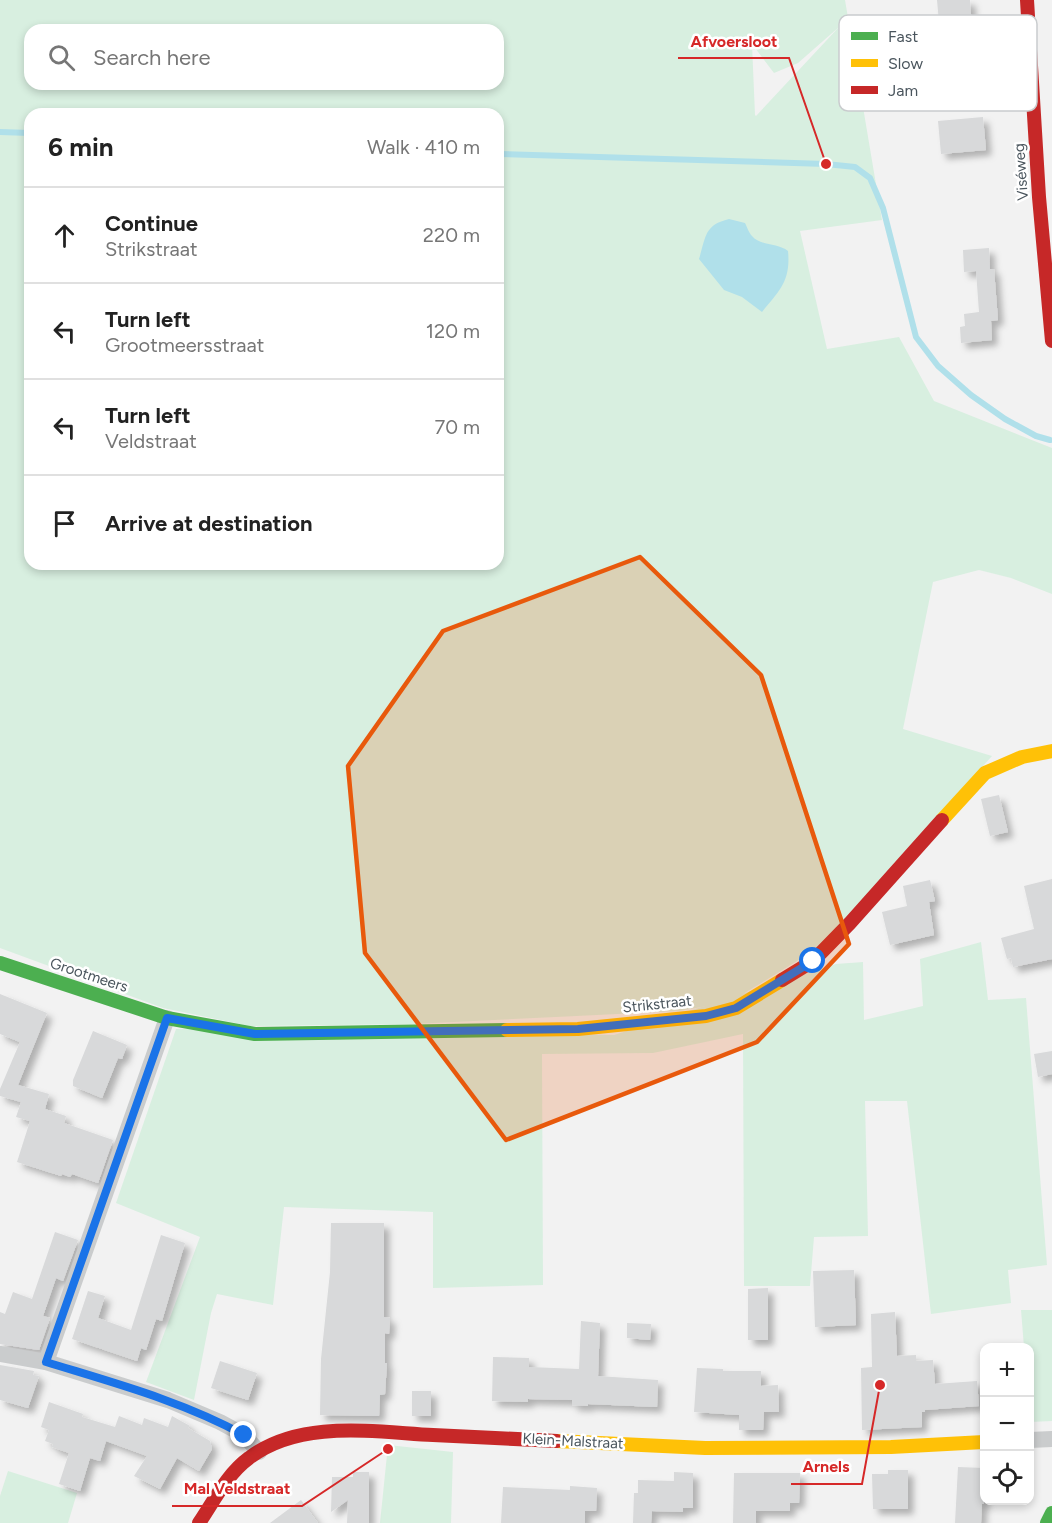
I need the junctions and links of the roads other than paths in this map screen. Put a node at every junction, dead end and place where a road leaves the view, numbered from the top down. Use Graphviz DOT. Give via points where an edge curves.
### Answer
graph roads {
  1 [pos="1026,0"];
  2 [pos="1027,15"];
  3 [pos="1033,111"];
  4 [pos="1052,341"];
  5 [pos="1052,751"];
  6 [pos="0,963"];
  7 [pos="167,1018"];
  8 [pos="0,1354"];
  9 [pos="46,1362"];
  10 [pos="1052,1438"];
  11 [pos="1034,1440"];
  12 [pos="980,1442"];
  13 [pos="259,1452"];
  14 [pos="1052,1513"];
  15 [pos="198,1523"];
  16 [pos="1047,1523"];
  1 -- 2 [label="street, Viséweg"];
  3 -- 4 [label="street, Viséweg"];
  5 -- 7 [label="street, Strikstraat" via="1022,757 985,773 813,961 736,1008 706,1016 578,1029 447,1032 255,1034"];
  6 -- 7 [label="street, Grootmeers"];
  7 -- 9 [label="street"];
  8 -- 9 [label="street"];
  9 -- 13 [label="street" via="178,1404 244,1435"];
  10 -- 11 [label="street"];
  12 -- 13 [label="street, Klein-Malstraat" via="705,1448 360,1431 302,1434"];
  13 -- 15 [label="street, Klein-Malstraat" via="237,1469"];
  14 -- 16 [label="street"];
}
